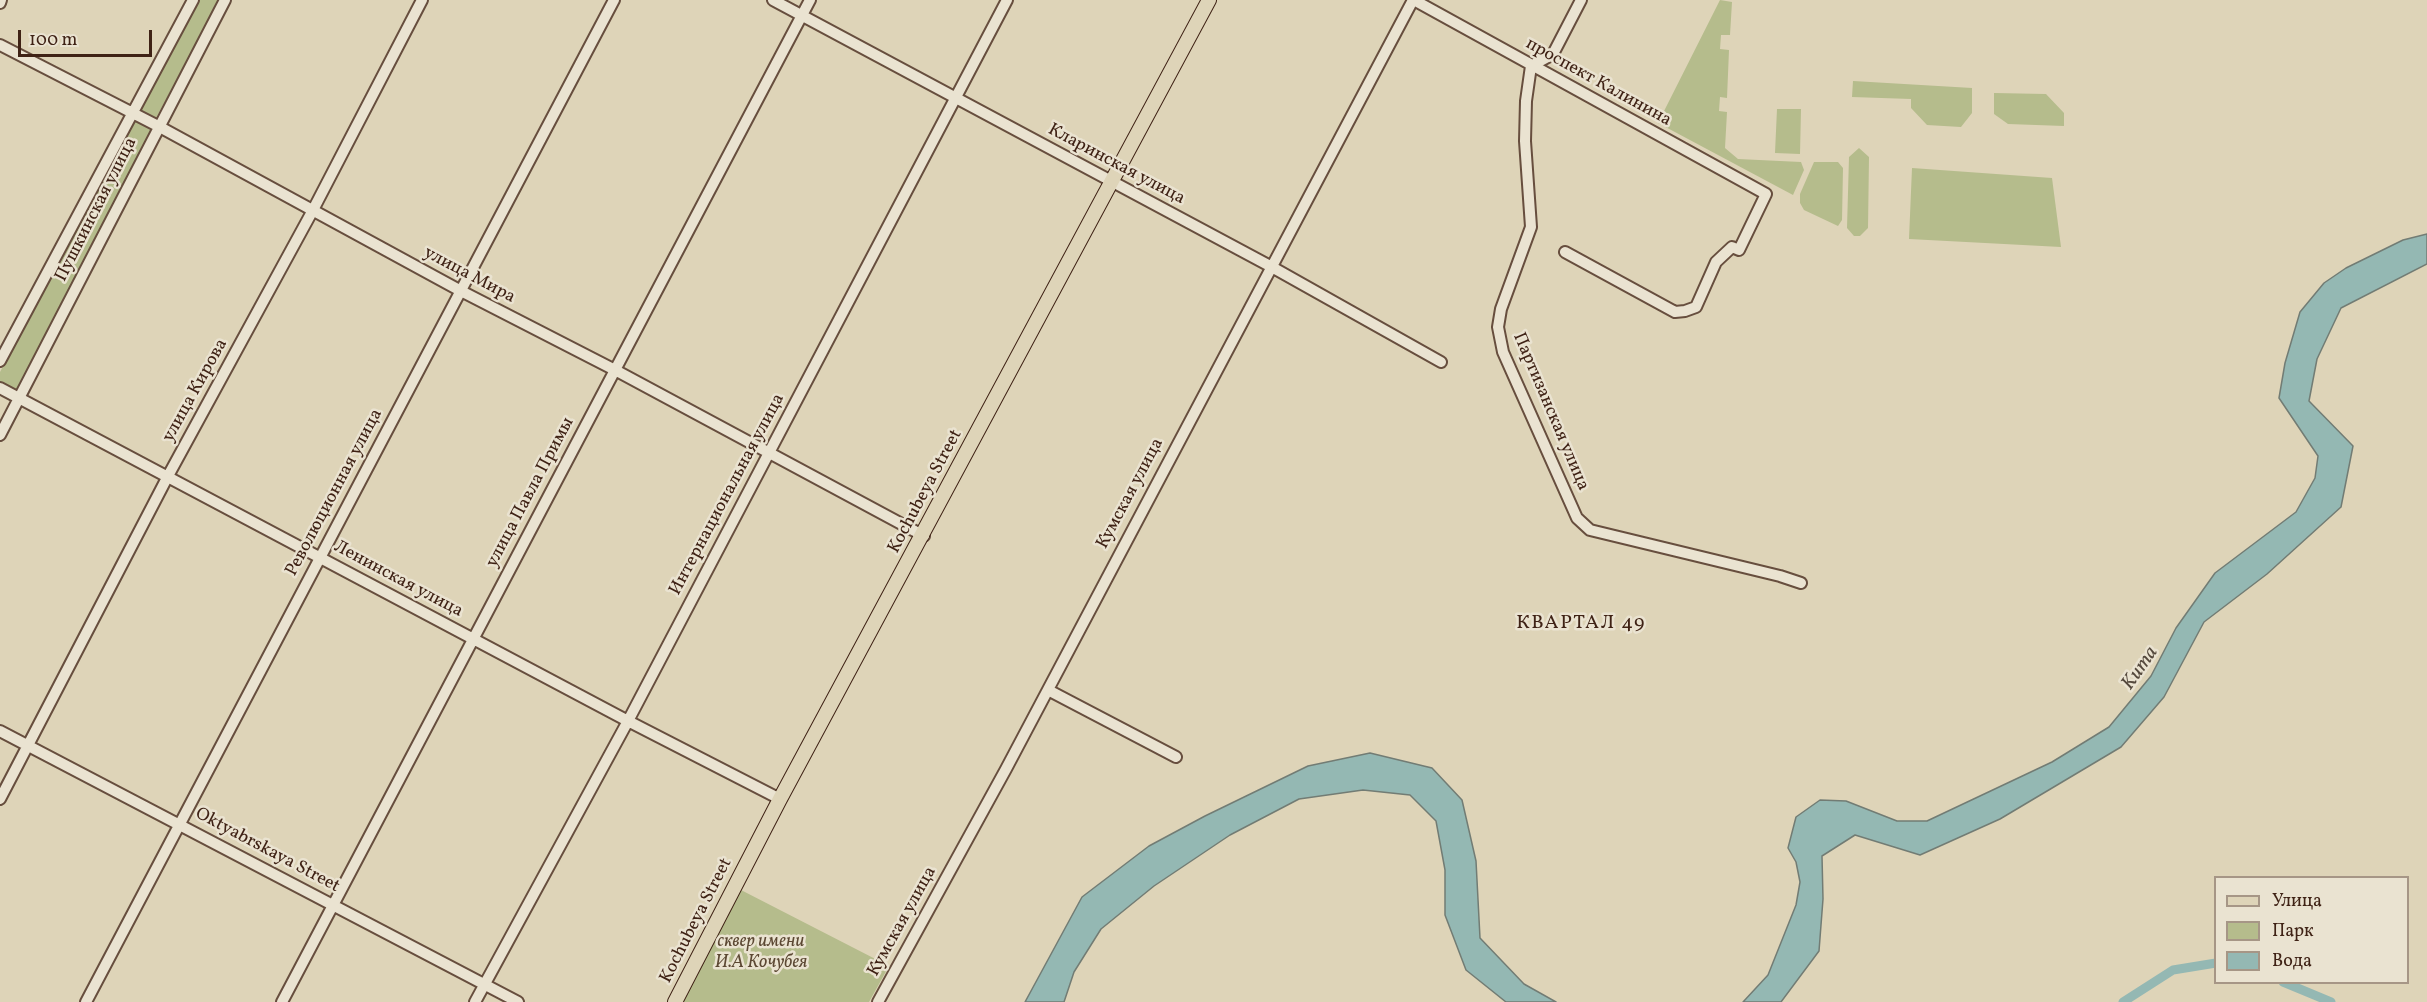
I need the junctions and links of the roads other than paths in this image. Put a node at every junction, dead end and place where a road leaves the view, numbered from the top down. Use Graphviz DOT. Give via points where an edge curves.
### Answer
graph roads {
  1 [pos="193,0"];
  2 [pos="225,0"];
  3 [pos="422,0"];
  4 [pos="614,0"];
  5 [pos="773,0"];
  6 [pos="810,0"];
  7 [pos="1007,0"];
  8 [pos="1209,0"];
  9 [pos="1413,0"];
  10 [pos="1581,0"];
  11 [pos="802,15"];
  12 [pos="0,45"];
  13 [pos="1531,66"];
  14 [pos="956,97"];
  15 [pos="132,114"];
  16 [pos="158,126"];
  17 [pos="1113,182"];
  18 [pos="313,210"];
  19 [pos="1565,252"];
  20 [pos="1270,266"];
  21 [pos="461,291"];
  22 [pos="0,361"];
  23 [pos="1441,362"];
  24 [pos="615,370"];
  25 [pos="0,388"];
  26 [pos="19,399"];
  27 [pos="0,435"];
  28 [pos="769,452"];
  29 [pos="168,476"];
  30 [pos="924,536"];
  31 [pos="320,557"];
  32 [pos="1801,584"];
  33 [pos="474,639"];
  34 [pos="1048,690"];
  35 [pos="628,721"];
  36 [pos="0,731"];
  37 [pos="28,746"];
  38 [pos="1176,757"];
  39 [pos="0,799"];
  40 [pos="780,799"];
  41 [pos="180,825"];
  42 [pos="334,905"];
  43 [pos="484,984"];
  44 [pos="86,1002"];
  45 [pos="282,1002"];
  46 [pos="474,1002"];
  47 [pos="518,1002"];
  48 [pos="675,1002"];
  49 [pos="878,1002"];
  1 -- 15 [label="street, Пушкинская улица"];
  2 -- 16 [label="street, Пушкинская улица"];
  3 -- 18 [label="street, улица Кирова"];
  4 -- 21 [label="street, Революционная улица"];
  5 -- 11 [label="street, Кларинская улица"];
  6 -- 11 [label="street, улица Павла Примы"];
  7 -- 14 [label="street, Интернациональная улица"];
  8 -- 17 [label="main road, Kochubeya Street"];
  9 -- 13 [label="street, проспект Калинина"];
  9 -- 20 [label="street, Кумская улица"];
  10 -- 13 [label="street" via="1553,54"];
  11 -- 14 [label="street, Кларинская улица"];
  11 -- 24 [label="street, улица Павла Примы"];
  12 -- 15 [label="street, улица Мира"];
  13 -- 19 [label="street, проспект Калинина" via="1766,194 1739,250 1732,247 1716,262 1696,307 1675,312"];
  13 -- 32 [label="street, Партизанская улица" via="1526,101 1531,227 1498,327 1503,352 1577,518 1590,530"];
  14 -- 17 [label="street, Кларинская улица"];
  14 -- 28 [label="street, Интернациональная улица"];
  15 -- 16 [label="street, улица Мира"];
  15 -- 22 [label="street, Пушкинская улица"];
  16 -- 18 [label="street, улица Мира"];
  16 -- 26 [label="street, Пушкинская улица"];
  17 -- 20 [label="street, Кларинская улица"];
  17 -- 30 [label="main road, Kochubeya Street"];
  18 -- 21 [label="street, улица Мира"];
  18 -- 29 [label="street, улица Кирова"];
  20 -- 23 [label="street, Кларинская улица"];
  20 -- 34 [label="street, Кумская улица"];
  21 -- 24 [label="street, улица Мира"];
  21 -- 31 [label="street, Революционная улица"];
  24 -- 28 [label="street, улица Мира"];
  24 -- 33 [label="street, улица Павла Примы"];
  25 -- 26 [label="street, Ленинская улица"];
  26 -- 27 [label="street, Пушкинская улица"];
  26 -- 29 [label="street, Ленинская улица"];
  28 -- 30 [label="street, улица Мира"];
  28 -- 35 [label="street, Интернациональная улица"];
  29 -- 31 [label="street, Ленинская улица"];
  29 -- 37 [label="street, улица Кирова"];
  30 -- 40 [label="main road, Kochubeya Street"];
  31 -- 33 [label="street, Ленинская улица"];
  31 -- 41 [label="street, Революционная улица"];
  33 -- 35 [label="street, Ленинская улица"];
  33 -- 42 [label="street, улица Павла Примы"];
  34 -- 38 [label="street"];
  34 -- 49 [label="street, Кумская улица"];
  35 -- 40 [label="street, Ленинская улица"];
  35 -- 43 [label="street, Интернациональная улица"];
  36 -- 37 [label="street, Oktyabrskaya Street"];
  37 -- 39 [label="street, улица Кирова"];
  37 -- 41 [label="street, Oktyabrskaya Street"];
  40 -- 48 [label="main road, Kochubeya Street"];
  41 -- 42 [label="street, Oktyabrskaya Street"];
  41 -- 44 [label="street, Революционная улица"];
  42 -- 43 [label="street, Oktyabrskaya Street"];
  42 -- 45 [label="street, улица Павла Примы"];
  43 -- 46 [label="street, Интернациональная улица"];
  43 -- 47 [label="street, Oktyabrskaya Street"];
}
